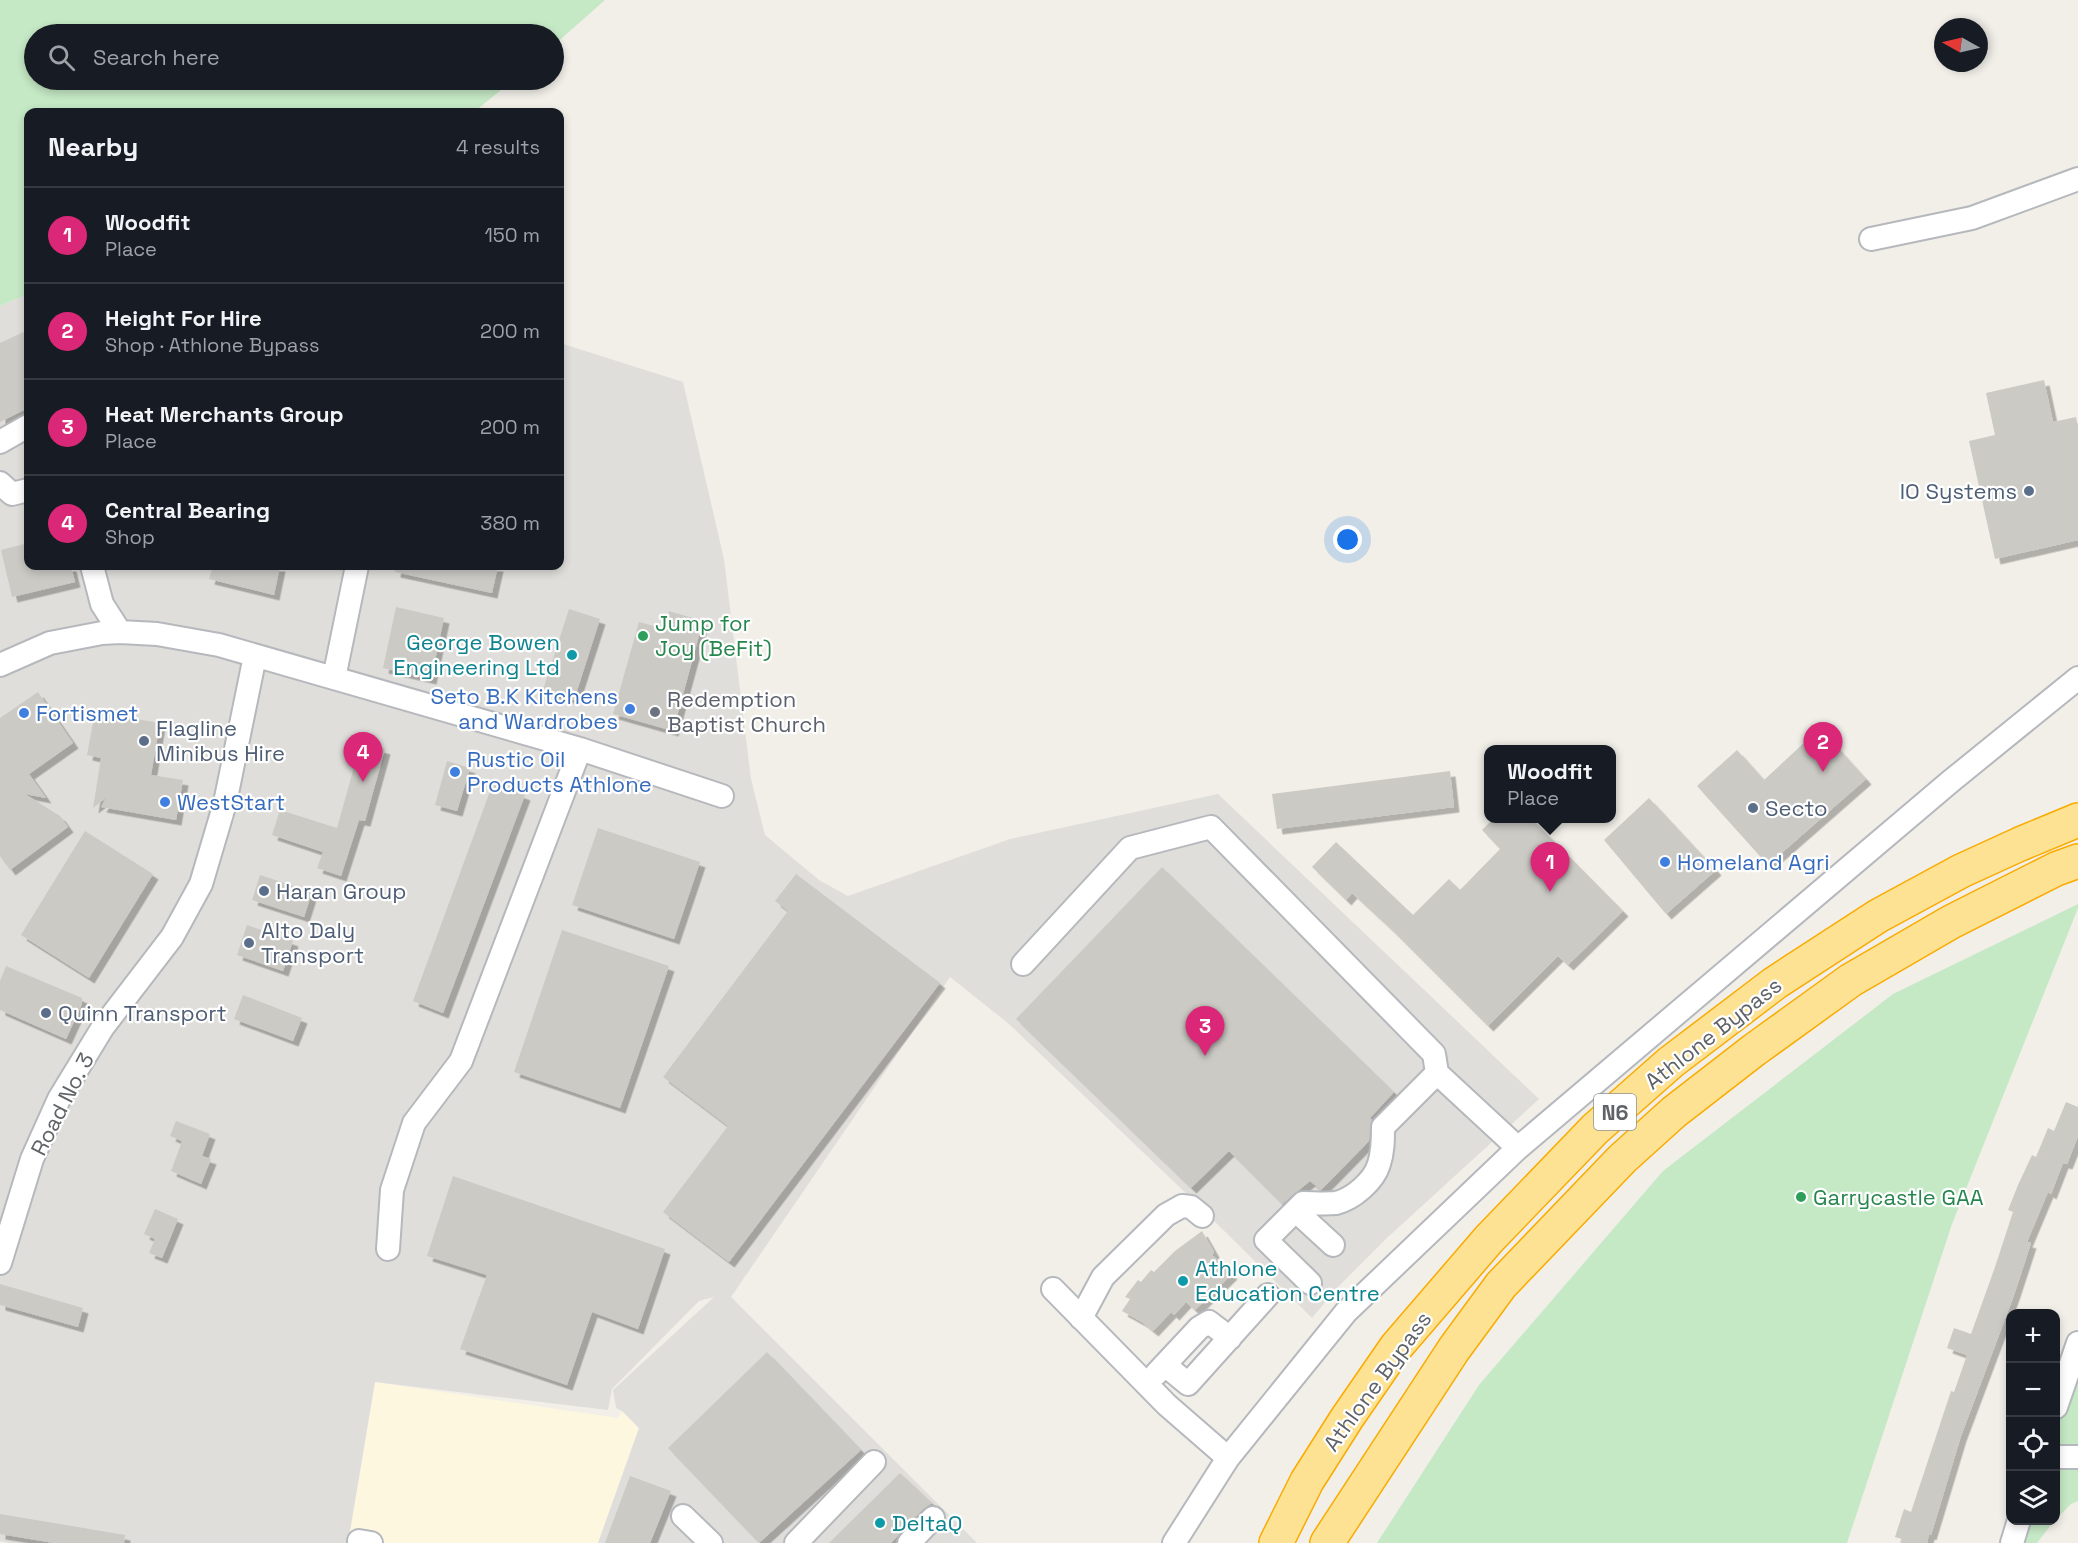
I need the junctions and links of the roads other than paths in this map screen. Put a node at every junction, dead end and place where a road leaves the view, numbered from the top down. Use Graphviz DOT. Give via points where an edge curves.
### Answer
graph roads {
  1 [pos="2078,179"];
  2 [pos="1871,239"];
  3 [pos="24,428"];
  4 [pos="0,442"];
  5 [pos="0,483"];
  6 [pos="24,491"];
  7 [pos="93,570"];
  8 [pos="356,570"];
  9 [pos="120,632"];
  10 [pos="255,656"];
  11 [pos="0,665"];
  12 [pos="334,678"];
  13 [pos="2078,678"];
  14 [pos="580,749"];
  15 [pos="722,796"];
  16 [pos="2078,820"];
  17 [pos="2078,861"];
  18 [pos="1023,964"];
  19 [pos="1437,1073"];
  20 [pos="1518,1148"];
  21 [pos="1296,1210"];
  22 [pos="1202,1216"];
  23 [pos="1333,1245"];
  24 [pos="388,1249"];
  25 [pos="0,1263"];
  26 [pos="1310,1283"];
  27 [pos="1053,1289"];
  28 [pos="1268,1295"];
  29 [pos="1081,1318"];
  30 [pos="1230,1338"];
  31 [pos="2078,1343"];
  32 [pos="1165,1365"];
  33 [pos="1146,1384"];
  34 [pos="2060,1393"];
  35 [pos="2060,1457"];
  36 [pos="2078,1457"];
  37 [pos="1228,1458"];
  38 [pos="874,1462"];
  39 [pos="1372,1473"];
  40 [pos="1307,1481"];
  41 [pos="683,1516"];
  42 [pos="933,1518"];
  43 [pos="2018,1525"];
  44 [pos="711,1543"];
  45 [pos="796,1543"];
  46 [pos="909,1543"];
  47 [pos="1174,1543"];
  48 [pos="1267,1543"];
  49 [pos="1276,1543"];
  50 [pos="1327,1543"];
  51 [pos="1341,1543"];
  52 [pos="2013,1543"];
  1 -- 2 [label="street" via="1972,218"];
  3 -- 4 [label="street"];
  5 -- 6 [label="street" via="12,494"];
  7 -- 9 [label="street" via="102,604"];
  8 -- 12 [label="street"];
  9 -- 10 [label="street" via="219,645"];
  9 -- 11 [label="street" via="50,643"];
  10 -- 12 [label="street"];
  10 -- 25 [label="street, Road No. 3" via="225,803 196,895 176,930 103,1027 59,1099 32,1159"];
  12 -- 14 [label="street"];
  13 -- 20 [label="street"];
  14 -- 15 [label="street"];
  14 -- 24 [label="street" via="461,1061 414,1123 392,1190"];
  16 -- 40 [label="highway, Athlone Bypass / N6" via="1961,871 1878,916 1775,983 1671,1062 1595,1129 1489,1239 1396,1347"];
  17 -- 39 [label="highway, Athlone Bypass / N6" via="1951,922 1851,980 1674,1112 1615,1167 1502,1285 1454,1348"];
  18 -- 19 [label="street" via="1130,848 1211,827 1434,1054"];
  19 -- 20 [label="street"];
  19 -- 21 [label="street" via="1383,1127 1378,1167 1365,1186 1336,1203 1303,1203"];
  20 -- 37 [label="street" via="1346,1312"];
  21 -- 23 [label="street"];
  21 -- 26 [label="street" via="1266,1240"];
  22 -- 29 [label="street" via="1191,1207 1182,1206 1166,1215 1103,1277"];
  27 -- 29 [label="street"];
  28 -- 30 [label="street"];
  29 -- 33 [label="street"];
  30 -- 32 [label="street" via="1209,1322"];
  30 -- 32 [label="street" via="1188,1384"];
  31 -- 34 [label="street"];
  32 -- 33 [label="street"];
  33 -- 37 [label="street"];
  35 -- 36 [label="street"];
  37 -- 47 [label="street"];
  38 -- 45 [label="street"];
  39 -- 50 [label="highway, Athlone Bypass / N6"];
  39 -- 51 [label="highway, N6"];
  40 -- 48 [label="highway, N6"];
  40 -- 49 [label="highway, Athlone Bypass / N6"];
  41 -- 44 [label="street"];
  42 -- 46 [label="street"];
  43 -- 52 [label="street"];
}
